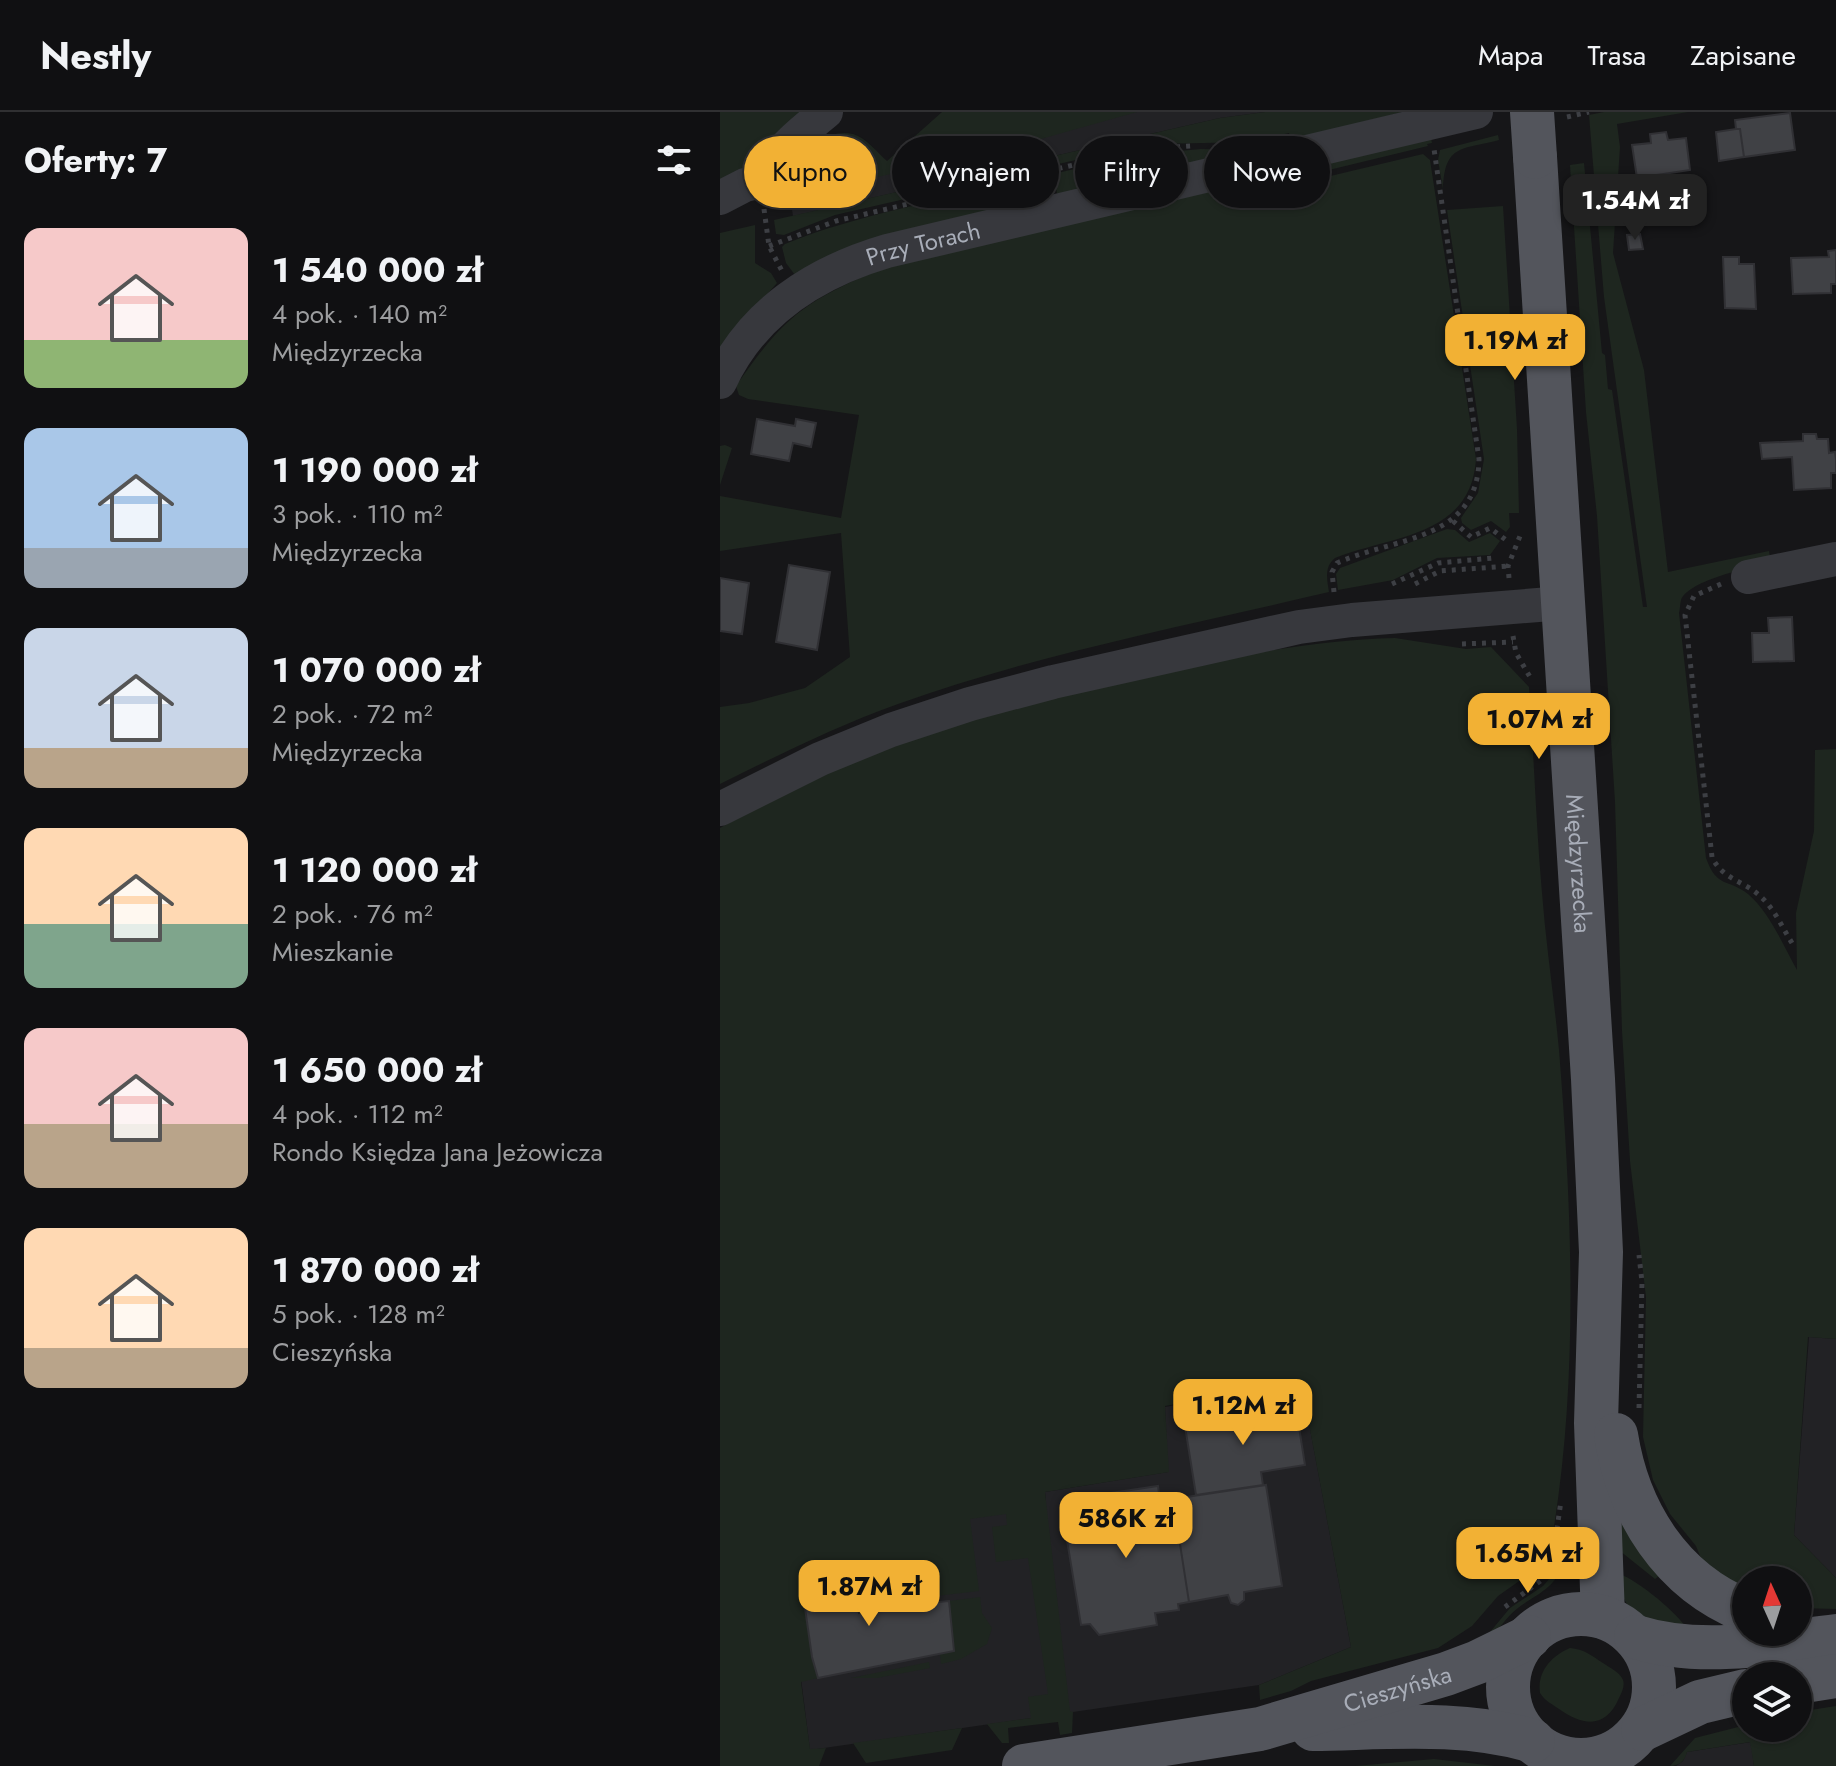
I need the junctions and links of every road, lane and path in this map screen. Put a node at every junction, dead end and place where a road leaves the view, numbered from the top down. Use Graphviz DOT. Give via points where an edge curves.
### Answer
graph roads {
  1 [pos="826,112"];
  2 [pos="1476,112"];
  3 [pos="1532,112"];
  4 [pos="798,136"];
  5 [pos="1434,148"];
  6 [pos="744,186"];
  7 [pos="720,198"];
  8 [pos="764,208"];
  9 [pos="797,292"];
  10 [pos="720,382"];
  11 [pos="1453,521"];
  12 [pos="1506,540"];
  13 [pos="1493,558"];
  14 [pos="1836,559"];
  15 [pos="1748,577"];
  16 [pos="1379,587"];
  17 [pos="1335,596"];
  18 [pos="1563,603"];
  19 [pos="720,809"];
  20 [pos="1792,943"];
  21 [pos="1601,1252"];
  22 [pos="1732,1604"];
  23 [pos="1583,1627"];
  24 [pos="1812,1629"];
  25 [pos="1836,1634"];
  26 [pos="1836,1676"];
  27 [pos="1812,1680"];
  28 [pos="1732,1694"];
  29 [pos="1260,1729"];
  30 [pos="1643,1729"];
  31 [pos="1568,1758"];
  32 [pos="1024,1766"];
  1 -- 4 [label="street"];
  2 -- 9 [label="street, Przy Torach" via="887,251 839,266"];
  3 -- 18 [label="main road, Międzyrzecka, bridge"];
  5 -- 11 [label="path" via="1479,459 1475,492"];
  6 -- 7 [label="street"];
  8 -- 9 [label="path" via="769,246"];
  9 -- 10 [label="street, Przy Torach" via="747,339"];
  11 -- 12 [label="path" via="1471,537 1490,528"];
  11 -- 17 [label="path" via="1337,563 1332,572"];
  13 -- 16 [label="path" via="1438,563"];
  14 -- 15 [label="street"];
  15 -- 20 [label="path" via="1694,596 1685,615 1712,857 1725,875 1761,897"];
  18 -- 19 [label="street" via="1299,627 1053,682 891,730"];
  18 -- 21 [label="main road, Międzyrzecka"];
  21 -- 22 [label="main road" via="1619,1457 1634,1502 1677,1565"];
  21 -- 23 [label="main road, Międzyrzecka"];
  23 -- 25 [label="main road" via="1690,1647"];
  23 -- 29 [label="main road, Cieszyńska"];
  23 -- 30 [label="main road" via="1645,1651 1652,1678"];
  23 -- 31 [label="main road" via="1515,1656 1509,1679 1518,1724"];
  24 -- 25 [label="main road"];
  26 -- 27 [label="main road"];
  28 -- 30 [label="main road" via="1700,1702"];
  29 -- 31 [label="main road, Cieszyńska" via="1468,1728 1506,1733"];
  29 -- 32 [label="main road, Cieszyńska"];
  30 -- 31 [label="main road" via="1622,1750"];
}
